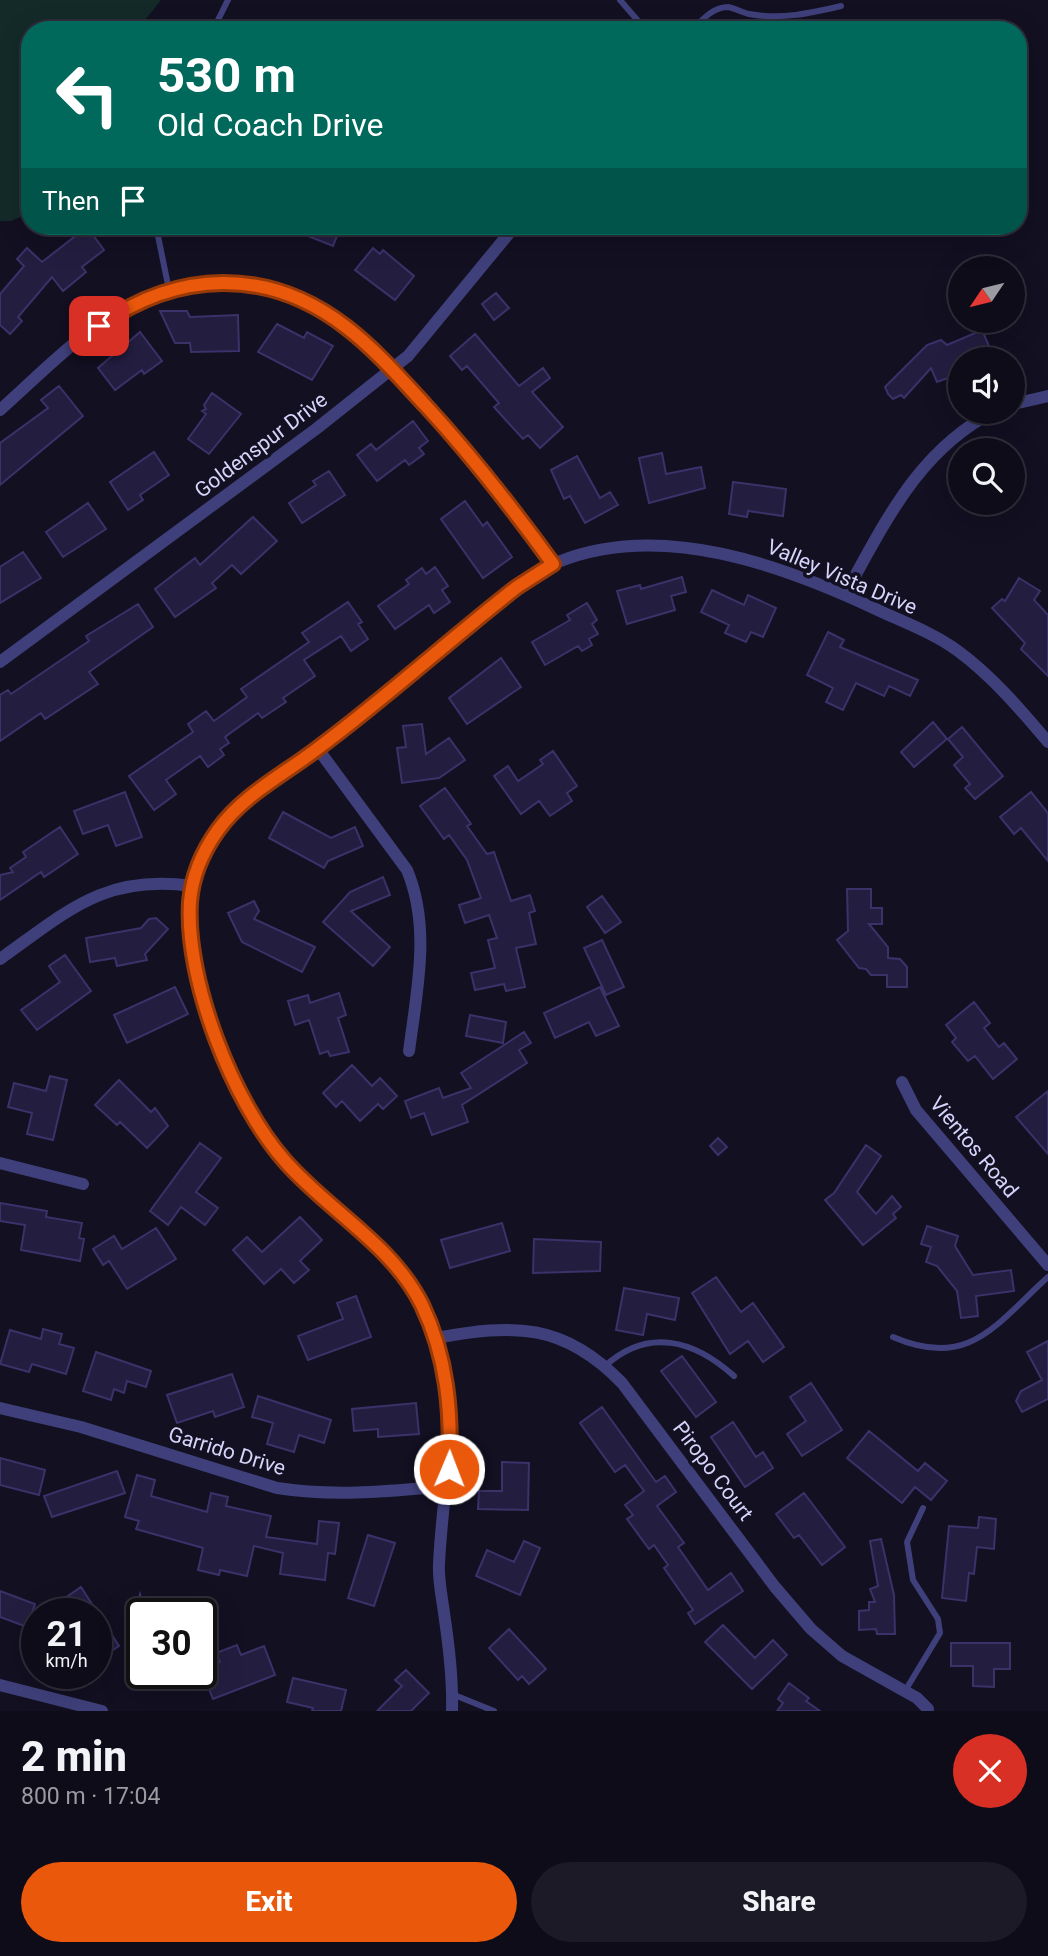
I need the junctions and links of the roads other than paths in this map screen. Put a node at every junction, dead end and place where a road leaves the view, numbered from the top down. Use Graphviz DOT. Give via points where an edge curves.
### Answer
graph roads {
  1 [pos="228,0"];
  2 [pos="620,0"];
  3 [pos="841,6"];
  4 [pos="218,21"];
  5 [pos="638,21"];
  6 [pos="702,21"];
  7 [pos="158,235"];
  8 [pos="508,235"];
  9 [pos="169,290"];
  10 [pos="392,369"];
  11 [pos="1048,396"];
  12 [pos="1025,401"];
  13 [pos="0,410"];
  14 [pos="975,424"];
  15 [pos="553,564"];
  16 [pos="845,594"];
  17 [pos="0,662"];
  18 [pos="1048,742"];
  19 [pos="318,748"];
  20 [pos="192,886"];
  21 [pos="0,959"];
  22 [pos="409,1051"];
  23 [pos="902,1082"];
  24 [pos="0,1163"];
  25 [pos="83,1184"];
  26 [pos="1048,1265"];
  27 [pos="1048,1277"];
  28 [pos="893,1337"];
  29 [pos="436,1338"];
  30 [pos="605,1366"];
  31 [pos="734,1376"];
  32 [pos="0,1408"];
  33 [pos="448,1486"];
  34 [pos="923,1508"];
  35 [pos="0,1685"];
  36 [pos="905,1691"];
  37 [pos="453,1694"];
  38 [pos="928,1709"];
  39 [pos="102,1711"];
  40 [pos="452,1711"];
  41 [pos="494,1711"];
  1 -- 4 [label="lane"];
  2 -- 5 [label="lane"];
  3 -- 6 [label="lane" via="776,16 729,7 713,11"];
  7 -- 9 [label="lane"];
  8 -- 10 [label="street, Goldenspur Drive" via="421,341"];
  9 -- 10 [label="street" via="232,282 282,293 346,327"];
  9 -- 13 [label="street" via="125,309 85,335"];
  10 -- 15 [label="street" via="471,456"];
  10 -- 17 [label="street, Goldenspur Drive"];
  11 -- 12 [label="street"];
  14 -- 16 [label="street" via="944,444 914,476"];
  15 -- 16 [label="street, Valley Vista Drive" via="619,549 690,548 763,563"];
  15 -- 19 [label="street, Valley Vista Drive" via="459,631"];
  16 -- 18 [label="street, Valley Vista Drive" via="963,655"];
  19 -- 20 [label="street, Valley Vista Drive" via="230,815 209,843"];
  19 -- 22 [label="street" via="407,870 416,891 421,915 420,960"];
  20 -- 21 [label="street" via="135,884 103,892 71,908"];
  20 -- 29 [label="street, Valley Vista Drive" via="189,927 197,968 217,1043 246,1109 284,1160 398,1269 421,1303"];
  23 -- 26 [label="street, Vientos Road" via="916,1111"];
  24 -- 25 [label="street"];
  27 -- 28 [label="lane" via="984,1335 965,1346 917,1348"];
  29 -- 30 [label="street, Piropo Court" via="521,1329 569,1343"];
  29 -- 33 [label="street, Valley Vista Drive" via="450,1414"];
  30 -- 31 [label="lane" via="628,1348 666,1342 710,1357"];
  30 -- 36 [label="street, Piropo Court" via="811,1629 842,1656"];
  32 -- 33 [label="street, Garrido Drive" via="92,1430 277,1488 368,1493"];
  33 -- 37 [label="street, Valley Vista Drive" via="439,1569"];
  34 -- 36 [label="lane" via="907,1542 913,1580 938,1619 940,1633"];
  35 -- 39 [label="street"];
  36 -- 38 [label="street, Piropo Court"];
  37 -- 40 [label="street, Valley Vista Drive"];
  37 -- 41 [label="lane"];
}
